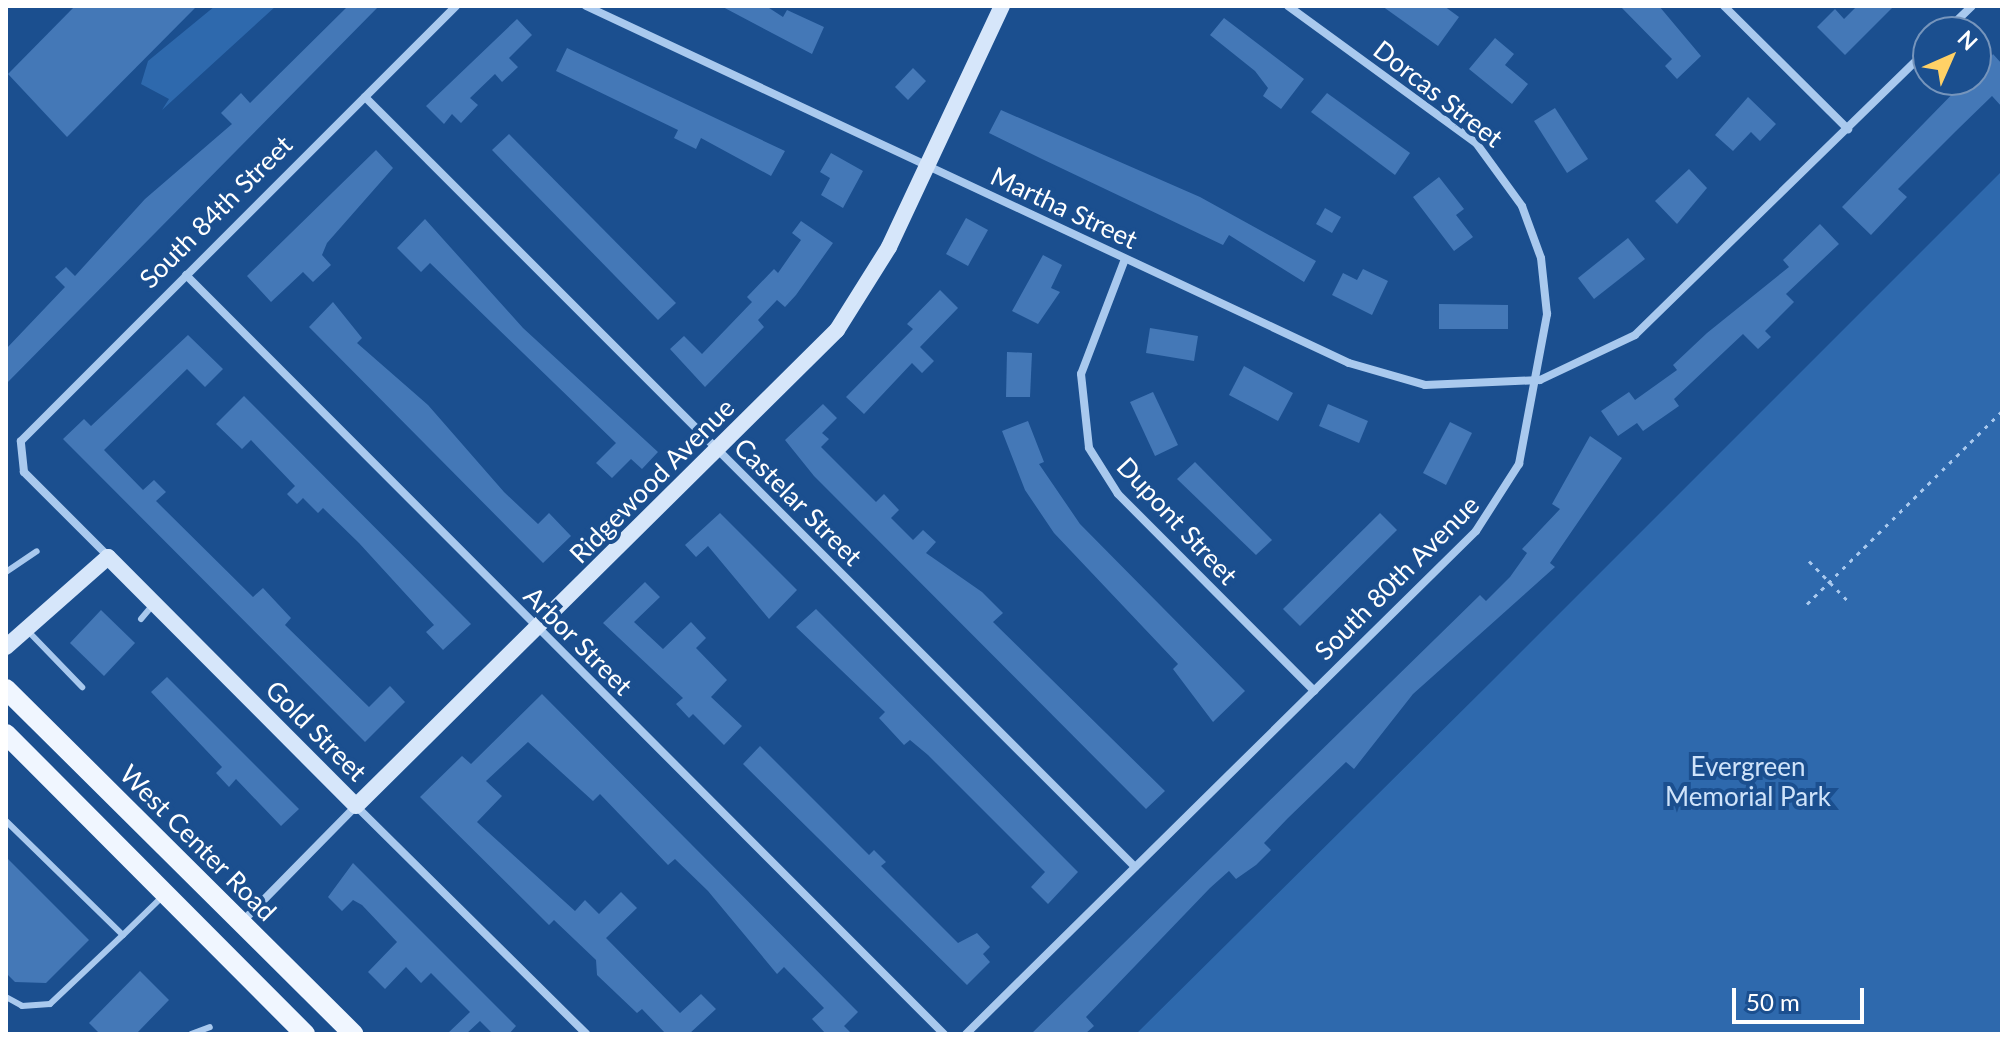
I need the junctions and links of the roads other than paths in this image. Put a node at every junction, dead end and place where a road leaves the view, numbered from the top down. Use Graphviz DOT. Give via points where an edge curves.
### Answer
graph roads {
  1 [pos="456,6"];
  2 [pos="586,6"];
  3 [pos="1002,6"];
  4 [pos="1288,6"];
  5 [pos="1724,6"];
  6 [pos="1912,65"];
  7 [pos="365,97"];
  8 [pos="1848,129"];
  9 [pos="929,166"];
  10 [pos="1125,259"];
  11 [pos="186,275"];
  12 [pos="1540,380"];
  13 [pos="717,450"];
  14 [pos="18,457"];
  15 [pos="37,551"];
  16 [pos="108,557"];
  17 [pos="6,572"];
  18 [pos="155,604"];
  19 [pos="141,619"];
  20 [pos="537,628"];
  21 [pos="26,629"];
  22 [pos="6,647"];
  23 [pos="82,687"];
  24 [pos="6,689"];
  25 [pos="1314,691"];
  26 [pos="6,734"];
  27 [pos="6,743"];
  28 [pos="32,760"];
  29 [pos="356,806"];
  30 [pos="6,821"];
  31 [pos="1135,867"];
  32 [pos="165,894"];
  33 [pos="242,922"];
  34 [pos="123,935"];
  35 [pos="6,997"];
  36 [pos="206,1032"];
  37 [pos="191,1034"];
  38 [pos="305,1034"];
  39 [pos="354,1034"];
  40 [pos="586,1034"];
  41 [pos="944,1034"];
  42 [pos="966,1034"];
  1 -- 7 [label="street, South 84th Street"];
  2 -- 9 [label="street, Martha Street"];
  3 -- 9 [label="main road, Ridgewood Avenue"];
  4 -- 12 [label="street, Dorcas Street" via="1461,131 1507,179 1532,229 1544,276"];
  5 -- 8 [label="street"];
  6 -- 8 [label="street"];
  7 -- 11 [label="street, South 84th Street"];
  7 -- 13 [label="street, Castelar Street"];
  8 -- 12 [label="street" via="1653,323"];
  9 -- 10 [label="street, Martha Street"];
  9 -- 13 [label="main road, Ridgewood Avenue" via="855,306"];
  10 -- 12 [label="street, Martha Street" via="1386,377 1487,387"];
  10 -- 25 [label="street, Dupont Street" via="1081,374 1089,448 1118,494"];
  11 -- 14 [label="street, South 84th Street" via="27,432"];
  11 -- 20 [label="street, Arbor Street"];
  12 -- 25 [label="street, South 80th Avenue" via="1519,464 1498,504"];
  13 -- 20 [label="main road, Ridgewood Avenue"];
  13 -- 31 [label="street, Castelar Street"];
  14 -- 16 [label="street, Gold Street" via="24,472"];
  15 -- 17 [label="lane"];
  16 -- 18 [label="main road, Gold Street"];
  16 -- 21 [label="main road"];
  18 -- 19 [label="lane"];
  18 -- 29 [label="main road, Gold Street"];
  20 -- 29 [label="main road, Ridgewood Avenue"];
  20 -- 41 [label="street, Arbor Street"];
  21 -- 22 [label="main road"];
  21 -- 23 [label="lane"];
  24 -- 33 [label="main road, West Center Road"];
  25 -- 31 [label="street, South 80th Avenue"];
  26 -- 28 [label="main road"];
  27 -- 28 [label="main road"];
  28 -- 32 [label="main road"];
  29 -- 33 [label="street, Ridgewood Avenue"];
  29 -- 40 [label="street, Gold Street"];
  30 -- 34 [label="lane"];
  31 -- 42 [label="street, South 80th Avenue"];
  32 -- 34 [label="lane"];
  32 -- 38 [label="main road"];
  33 -- 39 [label="main road, West Center Road"];
  34 -- 35 [label="lane" via="50,1004 22,1006"];
  36 -- 37 [label="lane"];
}
